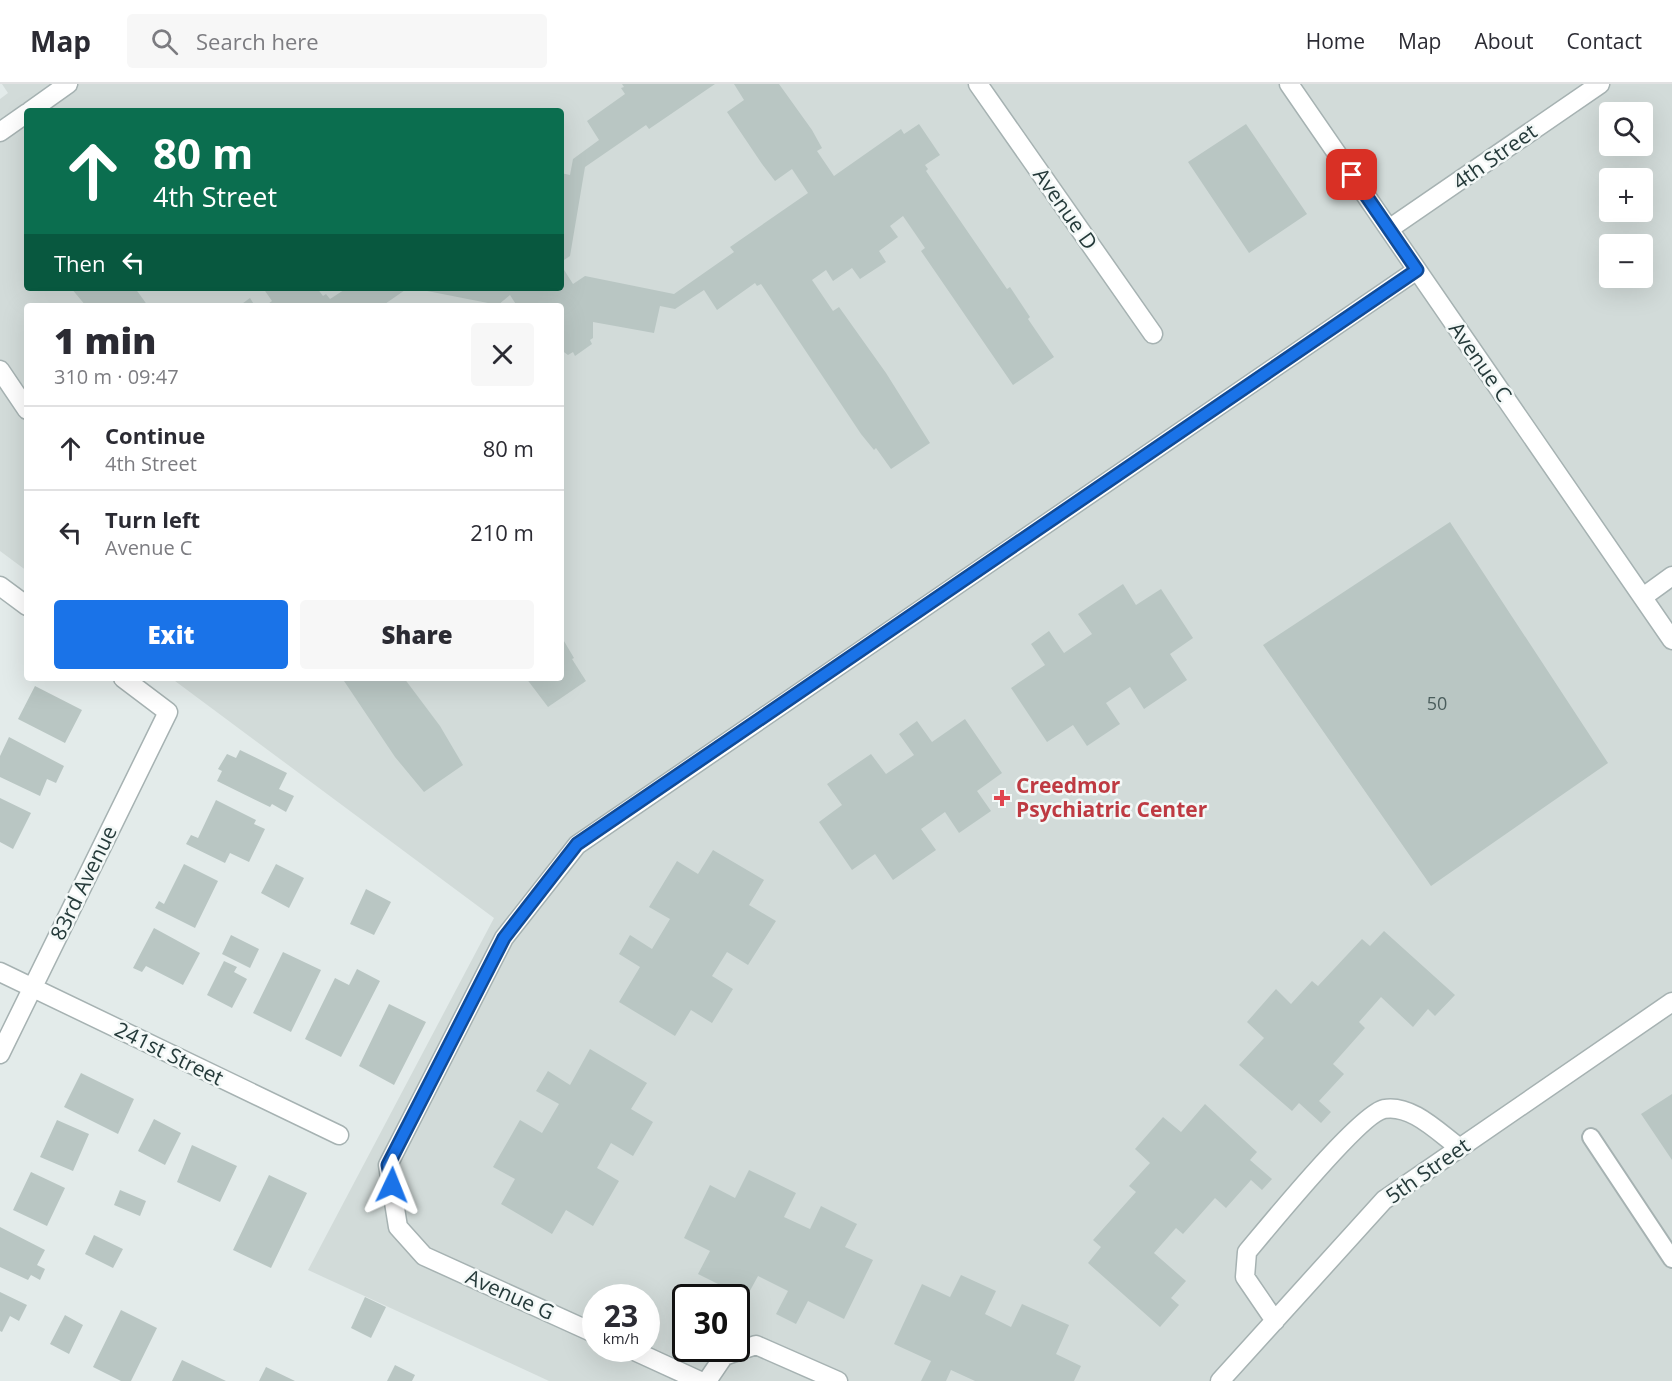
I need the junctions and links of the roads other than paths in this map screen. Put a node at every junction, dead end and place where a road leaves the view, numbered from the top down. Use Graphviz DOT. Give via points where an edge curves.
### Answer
graph roads {
  1 [pos="978,84"];
  2 [pos="1289,84"];
  3 [pos="1600,84"];
  4 [pos="60,86"];
  5 [pos="33,108"];
  6 [pos="24,115"];
  7 [pos="0,132"];
  8 [pos="1389,229"];
  9 [pos="1417,270"];
  10 [pos="1153,334"];
  11 [pos="0,370"];
  12 [pos="24,406"];
  13 [pos="1672,576"];
  14 [pos="0,586"];
  15 [pos="1642,597"];
  16 [pos="24,604"];
  17 [pos="1672,640"];
  18 [pos="127,681"];
  19 [pos="0,972"];
  20 [pos="33,988"];
  21 [pos="1672,1002"];
  22 [pos="0,1054"];
  23 [pos="339,1135"];
  24 [pos="1591,1137"];
  25 [pos="1460,1148"];
  26 [pos="1672,1259"];
  27 [pos="1275,1321"];
  28 [pos="582,1328"];
  29 [pos="659,1362"];
  30 [pos="700,1381"];
  31 [pos="707,1381"];
  32 [pos="838,1381"];
  33 [pos="1220,1381"];
  1 -- 10 [label="street, Avenue D"];
  2 -- 8 [label="street, Avenue C"];
  3 -- 8 [label="street, 4th Street"];
  4 -- 5 [label="street"];
  6 -- 7 [label="street"];
  8 -- 9 [label="street, Avenue C"];
  9 -- 15 [label="street, Avenue C"];
  9 -- 28 [label="street, Avenue G" via="577,844 504,938 388,1165 398,1227 424,1256"];
  11 -- 12 [label="street"];
  13 -- 15 [label="street"];
  14 -- 16 [label="street"];
  15 -- 17 [label="street, Avenue C"];
  18 -- 20 [label="street, 83rd Avenue" via="168,712"];
  19 -- 20 [label="street, 241st Street"];
  20 -- 22 [label="street, 83rd Avenue"];
  20 -- 23 [label="street, 241st Street"];
  21 -- 25 [label="street, 5th Street"];
  24 -- 26 [label="lane"];
  25 -- 27 [label="street, 5th Street" via="1384,1200"];
  25 -- 27 [label="street" via="1406,1110 1383,1109 1353,1131 1247,1252 1245,1277"];
  27 -- 33 [label="street, 5th Street"];
  29 -- 30 [label="street"];
  31 -- 32 [label="street" via="724,1356 756,1345"];
}
